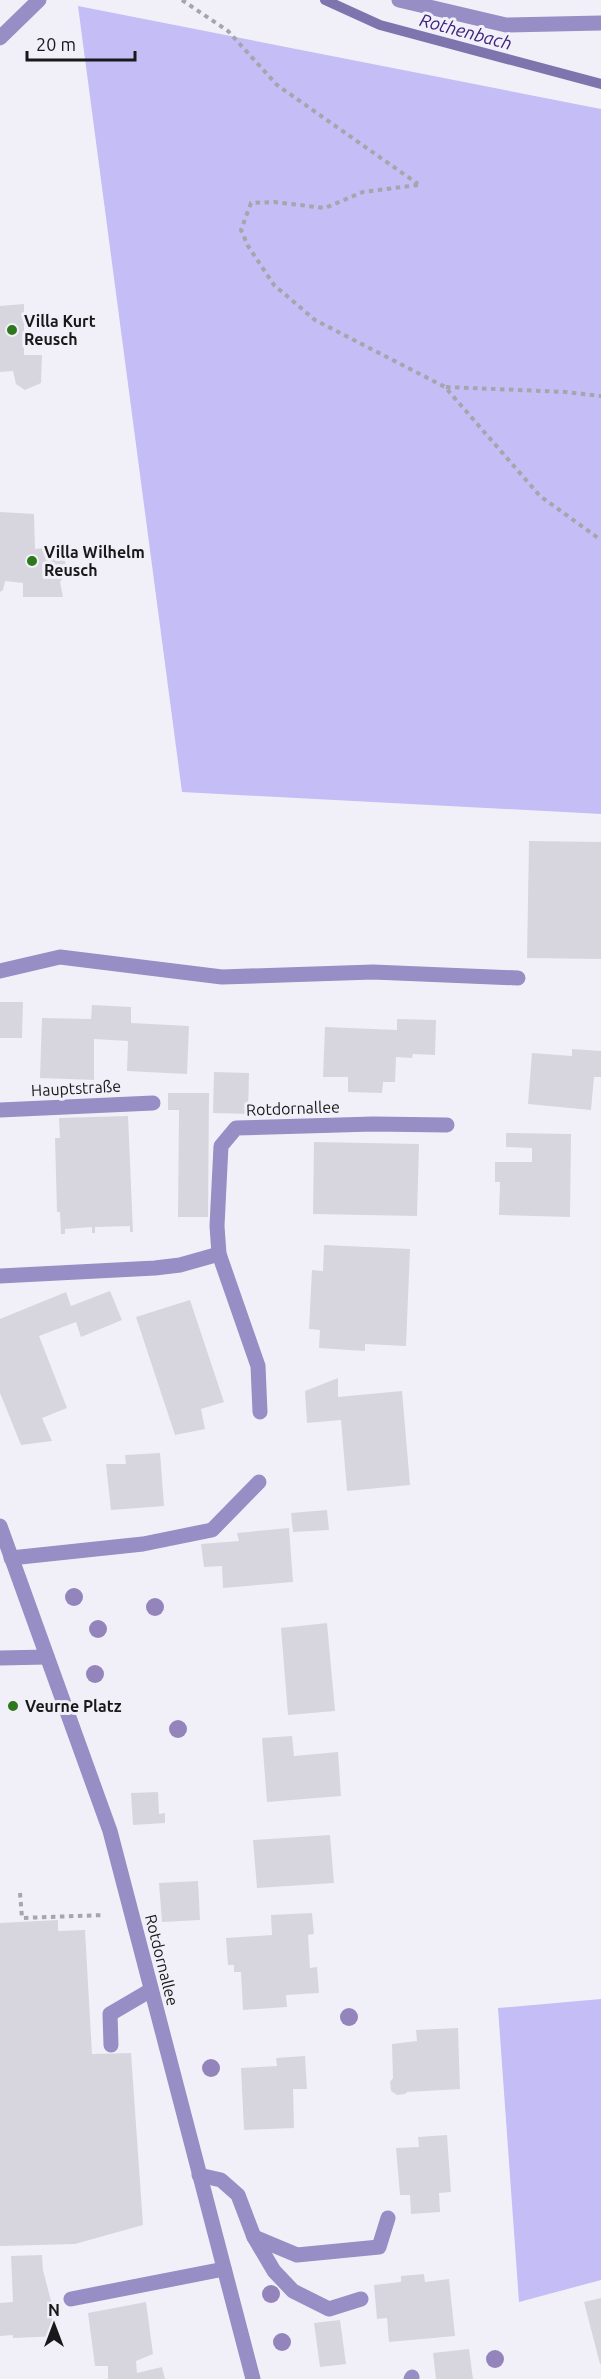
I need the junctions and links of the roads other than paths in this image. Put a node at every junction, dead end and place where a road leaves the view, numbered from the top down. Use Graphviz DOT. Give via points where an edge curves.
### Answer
graph roads {
  1 [pos="39,0"];
  2 [pos="399,0"];
  3 [pos="601,23"];
  4 [pos="0,38"];
  5 [pos="0,971"];
  6 [pos="518,978"];
  7 [pos="153,1103"];
  8 [pos="0,1110"];
  9 [pos="447,1125"];
  10 [pos="219,1254"];
  11 [pos="0,1276"];
  12 [pos="260,1412"];
  13 [pos="259,1482"];
  14 [pos="0,1526"];
  15 [pos="12,1558"];
  16 [pos="47,1657"];
  17 [pos="0,1658"];
  18 [pos="151,1990"];
  19 [pos="111,2045"];
  20 [pos="200,2175"];
  21 [pos="388,2218"];
  22 [pos="254,2237"];
  23 [pos="224,2268"];
  24 [pos="71,2299"];
  25 [pos="361,2299"];
  26 [pos="253,2379"];
  1 -- 4 [label="street"];
  2 -- 3 [label="street" via="506,25"];
  5 -- 6 [label="street" via="60,957 222,977 373,972"];
  7 -- 8 [label="street, Hauptstraße"];
  9 -- 10 [label="street, Rotdornallee" via="236,1128 221,1146"];
  10 -- 11 [label="street" via="155,1268"];
  10 -- 12 [label="street, Rotdornallee" via="258,1366"];
  13 -- 15 [label="street" via="212,1530 143,1544"];
  14 -- 15 [label="street, Rotdornallee"];
  15 -- 16 [label="street, Rotdornallee"];
  16 -- 17 [label="street"];
  16 -- 18 [label="street, Rotdornallee" via="110,1831"];
  18 -- 19 [label="street" via="110,2014"];
  18 -- 20 [label="street, Rotdornallee"];
  20 -- 22 [label="street" via="222,2180 238,2195"];
  20 -- 23 [label="street, Rotdornallee"];
  21 -- 22 [label="street" via="380,2247 297,2255"];
  22 -- 25 [label="street" via="274,2271 292,2291 329,2309"];
  23 -- 24 [label="street"];
  23 -- 26 [label="street, Rotdornallee"];
}
